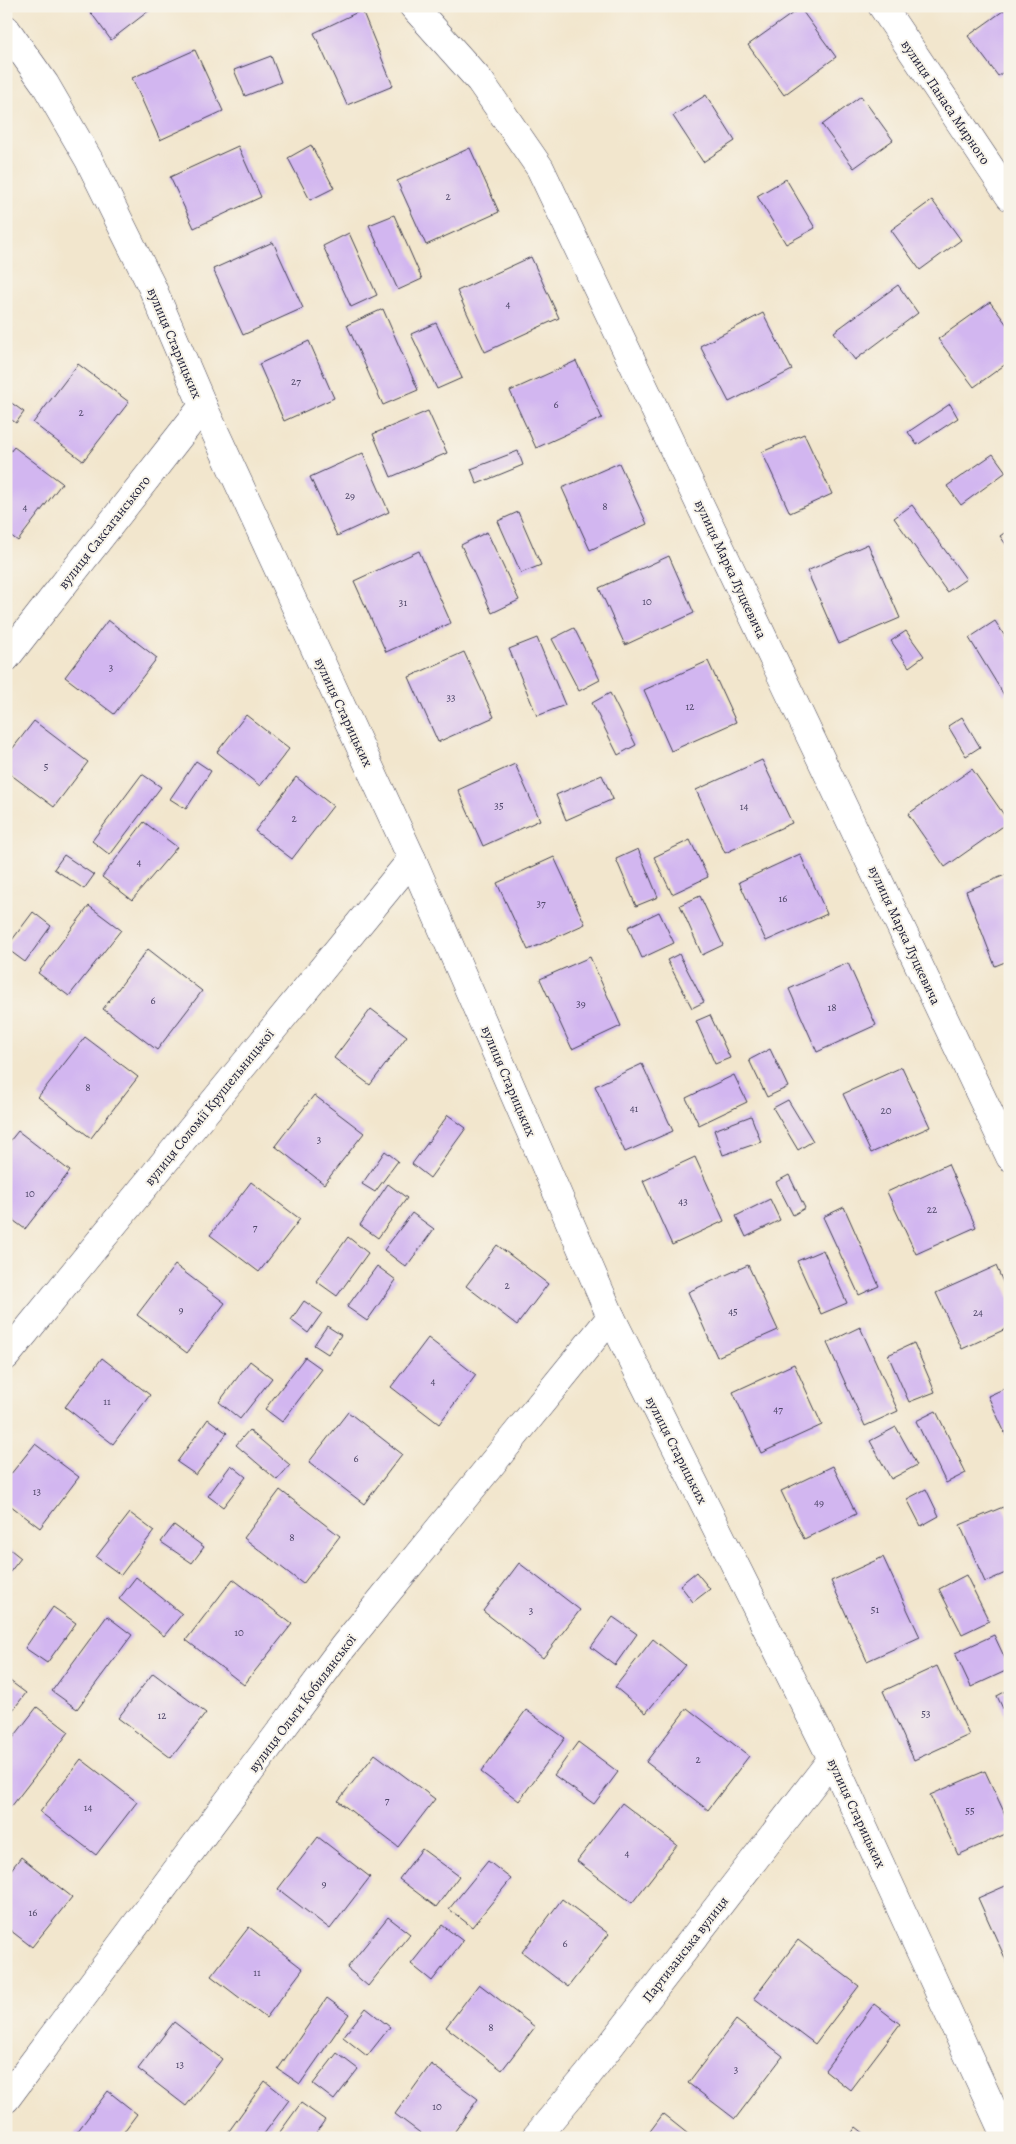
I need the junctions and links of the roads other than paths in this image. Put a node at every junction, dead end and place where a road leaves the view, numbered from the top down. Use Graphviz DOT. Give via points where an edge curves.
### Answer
graph roads {
  1 [pos="413,6"];
  2 [pos="882,6"];
  3 [pos="6,29"];
  4 [pos="1010,197"];
  5 [pos="203,406"];
  6 [pos="6,658"];
  7 [pos="412,859"];
  8 [pos="1010,1157"];
  9 [pos="611,1317"];
  10 [pos="6,1356"];
  11 [pos="832,1759"];
  12 [pos="6,2098"];
  13 [pos="536,2138"];
  14 [pos="1006,2138"];
  1 -- 8 [label="street, вулиця Марка Луцкевича" via="480,81 540,168"];
  2 -- 4 [label="street, вулиця Панаса Мирного"];
  3 -- 5 [label="street, вулиця Старицьких" via="45,84 90,160 152,287"];
  5 -- 6 [label="street, вулиця Саксаганського"];
  5 -- 7 [label="street, вулиця Старицьких"];
  7 -- 9 [label="street, вулиця Старицьких"];
  7 -- 10 [label="street, вулиця Соломії Крушельницької"];
  9 -- 11 [label="street, вулиця Старицьких"];
  9 -- 12 [label="street, вулиця Ольги Кобилянської" via="343,1646"];
  11 -- 13 [label="street, Партизанська вулиця"];
  11 -- 14 [label="street, вулиця Старицьких"];
}
